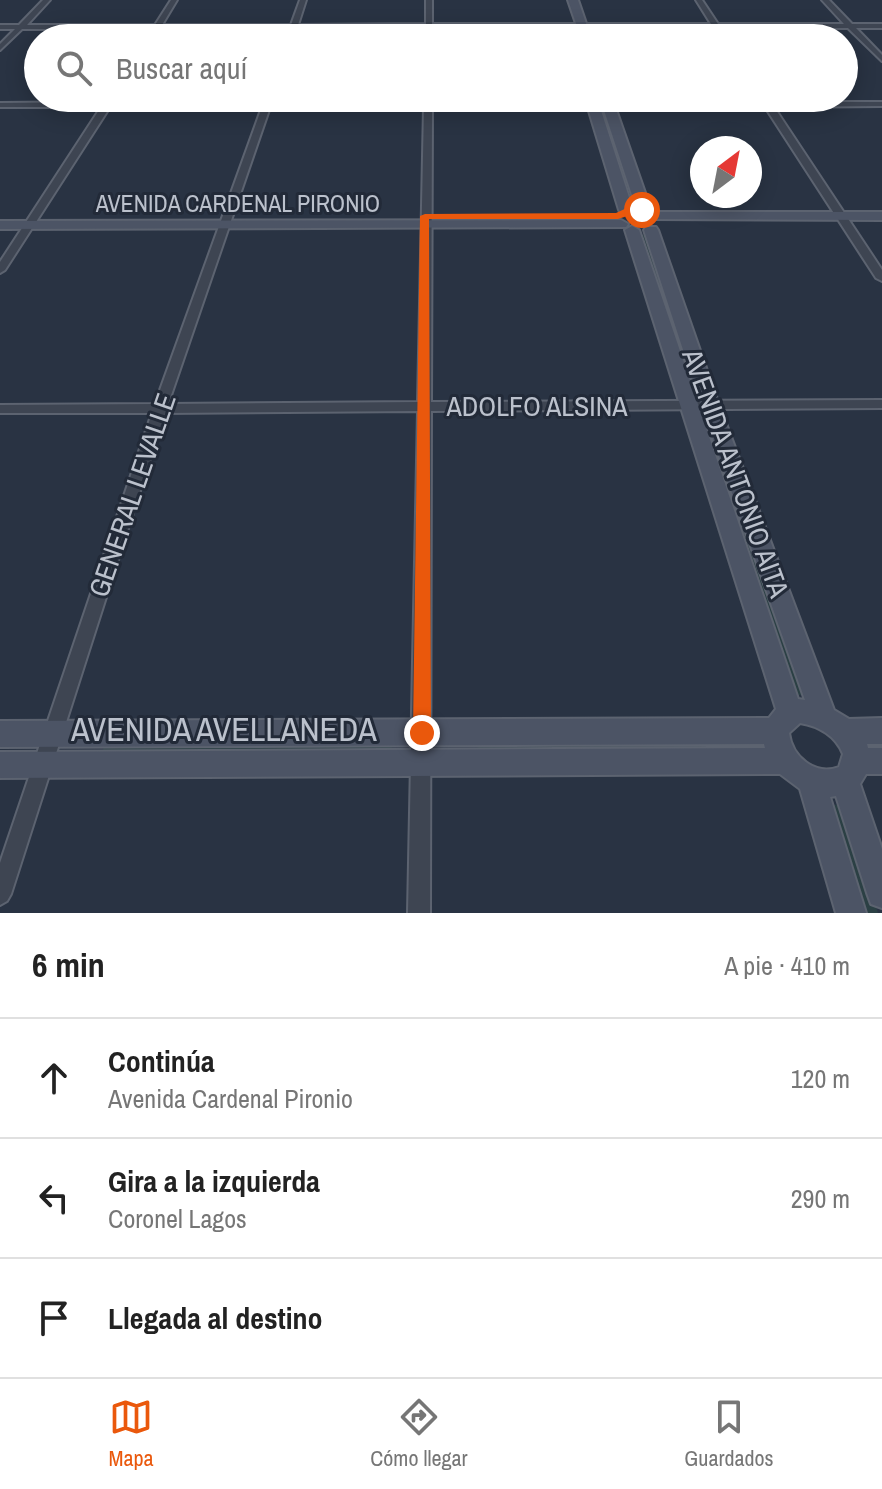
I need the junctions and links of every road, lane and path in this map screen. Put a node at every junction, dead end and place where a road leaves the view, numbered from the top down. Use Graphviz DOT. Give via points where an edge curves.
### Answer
graph roads {
  1 [pos="47,0"];
  2 [pos="174,0"];
  3 [pos="303,0"];
  4 [pos="429,0"];
  5 [pos="573,0"];
  6 [pos="699,0"];
  7 [pos="825,0"];
  8 [pos="564,13"];
  9 [pos="159,24"];
  10 [pos="295,24"];
  11 [pos="429,24"];
  12 [pos="567,24"];
  13 [pos="581,24"];
  14 [pos="715,24"];
  15 [pos="848,24"];
  16 [pos="858,26"];
  17 [pos="882,26"];
  18 [pos="0,27"];
  19 [pos="20,27"];
  20 [pos="24,27"];
  21 [pos="858,34"];
  22 [pos="0,48"];
  23 [pos="882,59"];
  24 [pos="858,103"];
  25 [pos="24,104"];
  26 [pos="882,104"];
  27 [pos="0,105"];
  28 [pos="102,112"];
  29 [pos="263,112"];
  30 [pos="428,112"];
  31 [pos="596,112"];
  32 [pos="610,112"];
  33 [pos="773,112"];
  34 [pos="882,216"];
  35 [pos="0,217"];
  36 [pos="425,220"];
  37 [pos="638,220"];
  38 [pos="843,220"];
  39 [pos="31,221"];
  40 [pos="225,221"];
  41 [pos="882,224"];
  42 [pos="0,225"];
  43 [pos="0,270"];
  44 [pos="882,278"];
  45 [pos="882,404"];
  46 [pos="687,405"];
  47 [pos="710,405"];
  48 [pos="423,407"];
  49 [pos="160,408"];
  50 [pos="0,409"];
  51 [pos="823,715"];
  52 [pos="783,722"];
  53 [pos="882,731"];
  54 [pos="845,732"];
  55 [pos="422,733"];
  56 [pos="0,734"];
  57 [pos="51,734"];
  58 [pos="784,761"];
  59 [pos="422,764"];
  60 [pos="0,765"];
  61 [pos="41,765"];
  62 [pos="861,767"];
  63 [pos="811,781"];
  64 [pos="882,893"];
  65 [pos="0,894"];
  66 [pos="419,913"];
  67 [pos="851,913"];
  1 -- 19 [label="street"];
  2 -- 9 [label="street"];
  3 -- 10 [label="street"];
  4 -- 11 [label="street"];
  5 -- 13 [label="main road"];
  6 -- 14 [label="street"];
  7 -- 15 [label="street"];
  8 -- 12 [label="main road"];
  16 -- 17 [label="street"];
  18 -- 19 [label="street"];
  19 -- 20 [label="street"];
  19 -- 22 [label="street"];
  21 -- 23 [label="street"];
  24 -- 26 [label="street"];
  25 -- 27 [label="street"];
  28 -- 39 [label="street"];
  29 -- 40 [label="street, GENERAL LEVALLE"];
  30 -- 36 [label="street"];
  31 -- 37 [label="main road, AVENIDA ANTONIO AITA"];
  32 -- 37 [label="main road, AVENIDA ANTONIO AITA"];
  33 -- 38 [label="street"];
  34 -- 38 [label="main road, AVENIDA CARDENAL PIRONIO"];
  35 -- 39 [label="main road, AVENIDA CARDENAL PIRONIO"];
  36 -- 37 [label="main road, AVENIDA CARDENAL PIRONIO"];
  36 -- 40 [label="main road, AVENIDA CARDENAL PIRONIO"];
  36 -- 48 [label="street"];
  37 -- 38 [label="main road, AVENIDA CARDENAL PIRONIO"];
  37 -- 46 [label="main road, AVENIDA ANTONIO AITA"];
  37 -- 47 [label="main road, AVENIDA ANTONIO AITA"];
  38 -- 41 [label="main road, AVENIDA CARDENAL PIRONIO"];
  38 -- 44 [label="street"];
  39 -- 40 [label="main road, AVENIDA CARDENAL PIRONIO"];
  39 -- 42 [label="main road, AVENIDA CARDENAL PIRONIO"];
  39 -- 43 [label="street"];
  40 -- 49 [label="street, GENERAL LEVALLE"];
  45 -- 47 [label="street, ADOLFO ALSINA"];
  46 -- 47 [label="street, ADOLFO ALSINA"];
  46 -- 48 [label="street, ADOLFO ALSINA"];
  46 -- 52 [label="main road, AVENIDA ANTONIO AITA"];
  47 -- 51 [label="main road, AVENIDA ANTONIO AITA"];
  48 -- 49 [label="street, ADOLFO ALSINA"];
  48 -- 55 [label="street"];
  49 -- 50 [label="street, ADOLFO ALSINA"];
  49 -- 57 [label="street, GENERAL LEVALLE"];
  51 -- 52 [label="main road" via="808,711"];
  51 -- 54 [label="main road"];
  52 -- 55 [label="main road, AVENIDA AVELLANEDA"];
  52 -- 58 [label="main road" via="776,742"];
  53 -- 54 [label="main road"];
  54 -- 62 [label="main road"];
  55 -- 57 [label="main road, AVENIDA AVELLANEDA"];
  55 -- 59 [label="street"];
  56 -- 57 [label="main road, AVENIDA AVELLANEDA"];
  57 -- 61 [label="street, GENERAL LEVALLE"];
  58 -- 59 [label="main road, AVENIDA AVELLANEDA"];
  58 -- 63 [label="main road"];
  59 -- 61 [label="main road, AVENIDA AVELLANEDA"];
  59 -- 66 [label="street"];
  60 -- 61 [label="main road, AVENIDA AVELLANEDA"];
  61 -- 65 [label="street, GENERAL LEVALLE"];
  62 -- 63 [label="main road" via="833,784"];
  62 -- 64 [label="main road"];
  63 -- 67 [label="main road"];
}
